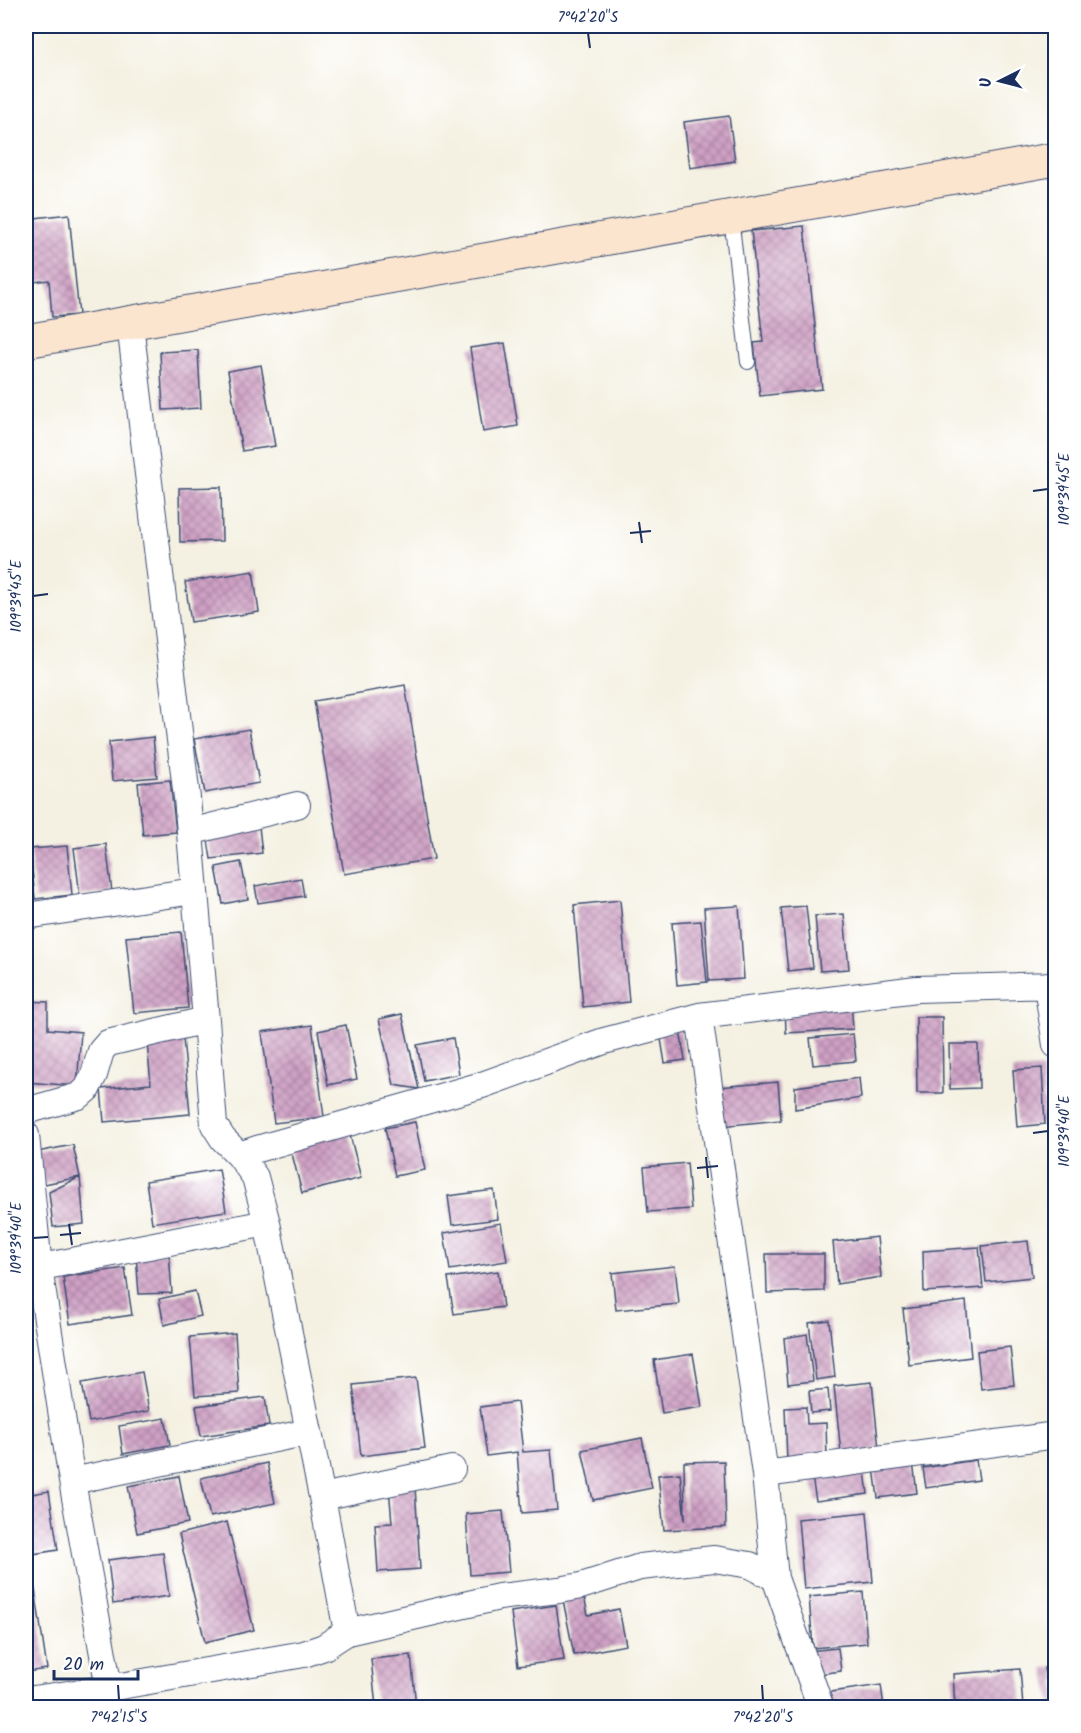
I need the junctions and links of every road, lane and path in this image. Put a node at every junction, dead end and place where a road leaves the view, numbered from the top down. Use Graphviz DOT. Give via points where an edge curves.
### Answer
graph roads {
  1 [pos="1056,159"];
  2 [pos="731,217"];
  3 [pos="130,324"];
  4 [pos="26,341"];
  5 [pos="748,362"];
  6 [pos="297,805"];
  7 [pos="190,831"];
  8 [pos="194,891"];
  9 [pos="26,916"];
  10 [pos="1051,985"];
  11 [pos="699,1016"];
  12 [pos="206,1020"];
  13 [pos="1056,1045"];
  14 [pos="26,1111"];
  15 [pos="26,1143"];
  16 [pos="239,1155"];
  17 [pos="267,1223"];
  18 [pos="32,1269"];
  19 [pos="309,1432"];
  20 [pos="1056,1436"];
  21 [pos="452,1469"];
  22 [pos="765,1474"];
  23 [pos="72,1481"];
  24 [pos="322,1497"];
  25 [pos="775,1578"];
  26 [pos="347,1632"];
  27 [pos="108,1688"];
  28 [pos="26,1700"];
  29 [pos="821,1707"];
  1 -- 2 [label="main road"];
  2 -- 3 [label="main road"];
  2 -- 5 [label="lane"];
  3 -- 4 [label="main road"];
  3 -- 7 [label="street"];
  6 -- 7 [label="street"];
  7 -- 8 [label="street"];
  8 -- 9 [label="street"];
  8 -- 12 [label="street"];
  10 -- 11 [label="street" via="917,989"];
  10 -- 13 [label="street"];
  11 -- 16 [label="street" via="604,1041 482,1085"];
  11 -- 22 [label="street"];
  12 -- 14 [label="street" via="108,1042 100,1051 87,1089 79,1096"];
  12 -- 16 [label="street" via="214,1125"];
  15 -- 18 [label="street"];
  16 -- 17 [label="street" via="255,1177"];
  17 -- 18 [label="street"];
  17 -- 19 [label="street"];
  18 -- 23 [label="street"];
  19 -- 23 [label="street"];
  19 -- 24 [label="street"];
  20 -- 22 [label="street"];
  21 -- 24 [label="street"];
  22 -- 25 [label="street"];
  23 -- 27 [label="street"];
  24 -- 26 [label="street"];
  25 -- 26 [label="street" via="750,1565 714,1559 662,1564 570,1588 499,1597"];
  25 -- 29 [label="street"];
  26 -- 27 [label="street" via="304,1654"];
  27 -- 28 [label="street"];
}
